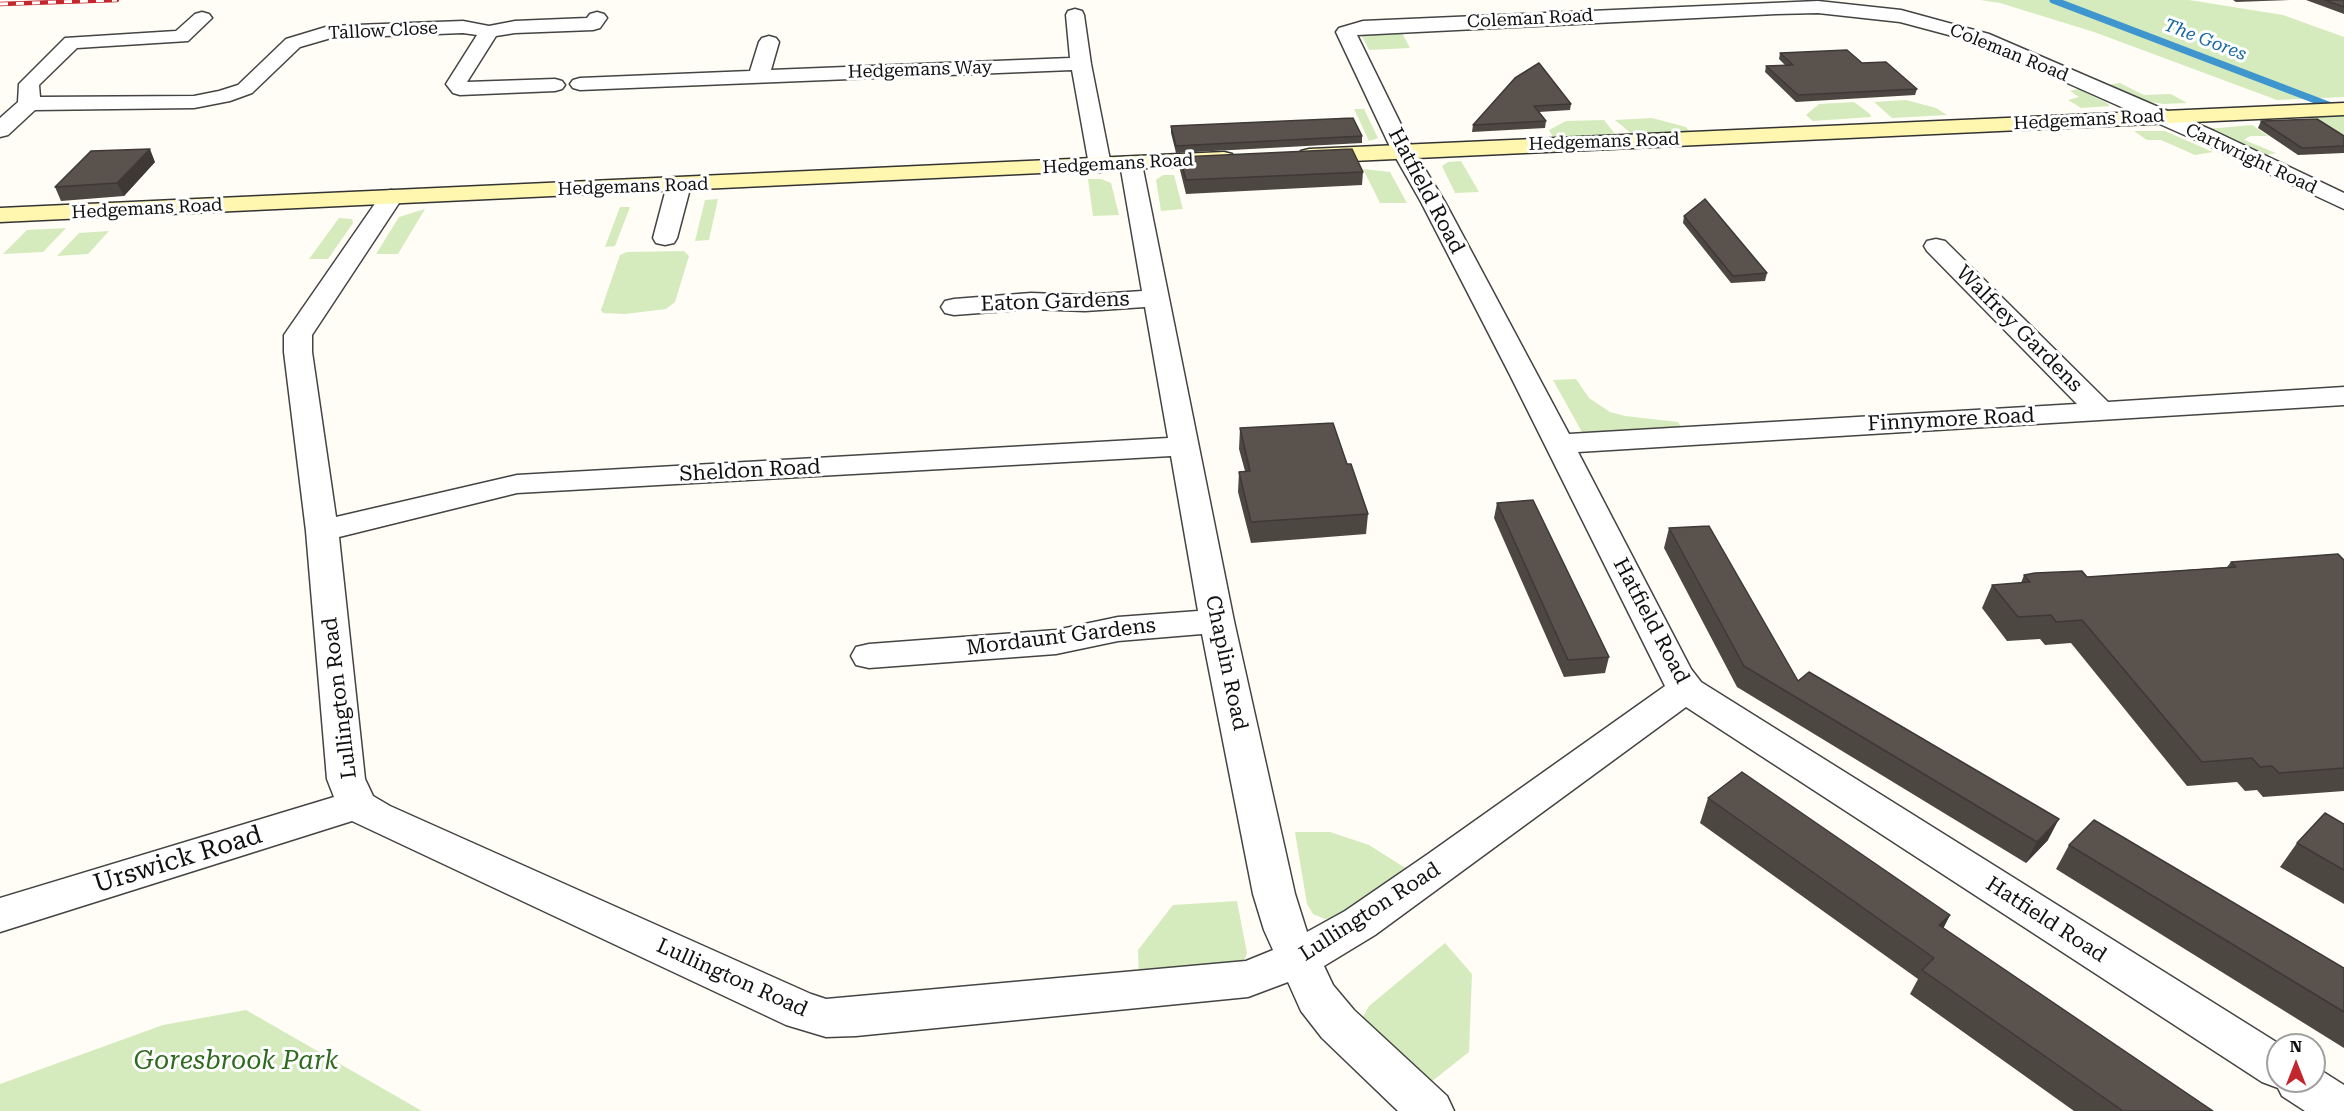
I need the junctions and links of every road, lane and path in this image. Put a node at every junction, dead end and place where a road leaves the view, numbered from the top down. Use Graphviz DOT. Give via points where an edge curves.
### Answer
graph roads {
  1 [pos="1075,15"];
  2 [pos="202,18"];
  3 [pos="597,18"];
  4 [pos="1351,29"];
  5 [pos="489,32"];
  6 [pos="769,42"];
  7 [pos="1081,64"];
  8 [pos="759,76"];
  9 [pos="580,84"];
  10 [pos="555,85"];
  11 [pos="29,105"];
  12 [pos="2344,109"];
  13 [pos="2158,116"];
  14 [pos="0,130"];
  15 [pos="1403,151"];
  16 [pos="1285,157"];
  17 [pos="1249,158"];
  18 [pos="1116,164"];
  19 [pos="680,185"];
  20 [pos="391,197"];
  21 [pos="2344,202"];
  22 [pos="0,215"];
  23 [pos="665,238"];
  24 [pos="1936,246"];
  25 [pos="1155,298"];
  26 [pos="954,307"];
  27 [pos="2344,396"];
  28 [pos="2101,411"];
  29 [pos="1558,444"];
  30 [pos="1183,446"];
  31 [pos="322,531"];
  32 [pos="1217,621"];
  33 [pos="869,656"];
  34 [pos="1688,691"];
  35 [pos="357,804"];
  36 [pos="0,915"];
  37 [pos="1298,959"];
  38 [pos="2266,1060"];
  39 [pos="2317,1093"];
  40 [pos="2344,1110"];
  41 [pos="1430,1111"];
  1 -- 7 [label="street"];
  2 -- 11 [label="street" via="182,37 72,42 29,84"];
  3 -- 5 [label="street, Tallow Close" via="593,24"];
  4 -- 13 [label="street, Coleman Road" via="1776,8 1860,11 1901,16 1982,38"];
  4 -- 15 [label="street, Hatfield Road" via="1346,36"];
  5 -- 10 [label="street" via="456,84 460,89"];
  5 -- 11 [label="street, Tallow Close" via="463,27 330,32 293,43 245,89 223,97 194,102"];
  6 -- 8 [label="street"];
  7 -- 8 [label="street, Hedgemans Way"];
  7 -- 18 [label="street"];
  8 -- 9 [label="street, Hedgemans Way"];
  11 -- 14 [label="street"];
  12 -- 13 [label="street, Hedgemans Road"];
  13 -- 15 [label="street, Hedgemans Road"];
  13 -- 21 [label="street, Cartwright Road"];
  15 -- 16 [label="street, Hedgemans Road"];
  15 -- 29 [label="street, Hatfield Road"];
  17 -- 18 [label="street, Hedgemans Road"];
  18 -- 19 [label="street, Hedgemans Road"];
  18 -- 25 [label="street, Chaplin Road"];
  19 -- 20 [label="street, Hedgemans Road"];
  19 -- 23 [label="street"];
  20 -- 22 [label="street, Hedgemans Road"];
  20 -- 31 [label="street, Lullington Road" via="298,335"];
  24 -- 28 [label="street, Walfrey Gardens"];
  25 -- 26 [label="street, Eaton Gardens"];
  25 -- 30 [label="street, Chaplin Road"];
  27 -- 28 [label="street, Finnymore Road"];
  28 -- 29 [label="street, Finnymore Road"];
  29 -- 34 [label="street, Hatfield Road"];
  30 -- 31 [label="street, Sheldon Road" via="517,484"];
  30 -- 32 [label="street, Chaplin Road"];
  31 -- 35 [label="street, Lullington Road" via="346,779"];
  32 -- 33 [label="street, Mordaunt Gardens" via="1118,628 1056,642"];
  32 -- 37 [label="street, Chaplin Road" via="1274,894"];
  34 -- 37 [label="street, Lullington Road" via="1370,916"];
  34 -- 38 [label="street, Hatfield Road"];
  35 -- 36 [label="street, Urswick Road"];
  35 -- 37 [label="street, Lullington Road" via="376,817 826,1018 1248,979"];
  37 -- 41 [label="street, Chaplin Road" via="1317,998 1338,1024"];
  39 -- 40 [label="street"];
}
